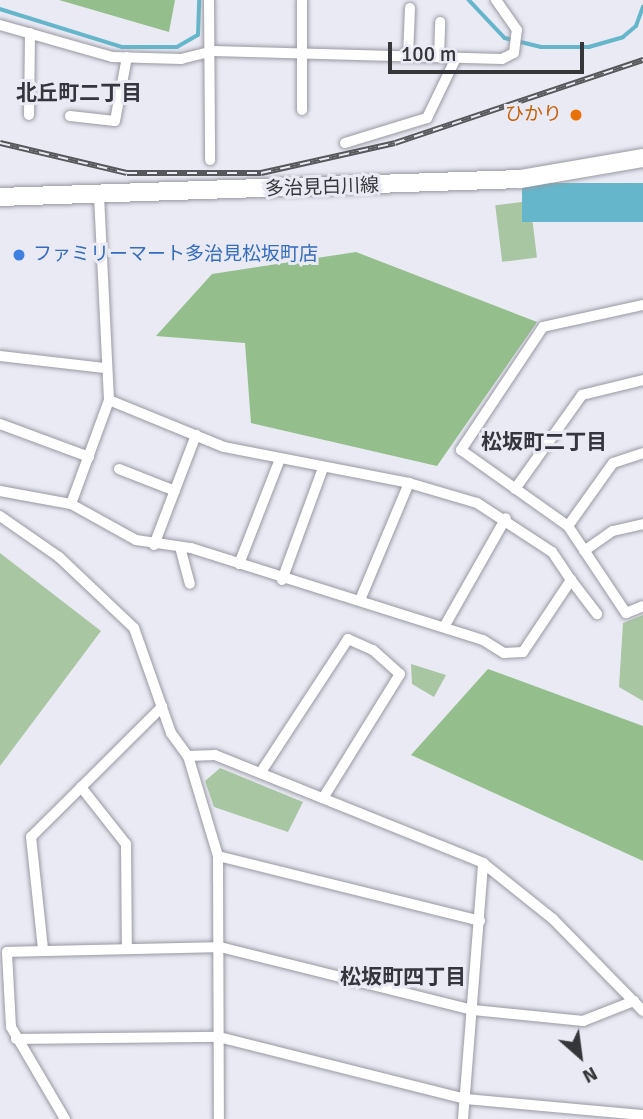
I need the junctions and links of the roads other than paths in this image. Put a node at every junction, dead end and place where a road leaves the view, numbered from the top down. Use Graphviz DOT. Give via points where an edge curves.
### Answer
graph roads {
  1 [pos="209,0"];
  2 [pos="302,0"];
  3 [pos="496,0"];
  4 [pos="410,8"];
  5 [pos="440,22"];
  6 [pos="0,25"];
  7 [pos="30,33"];
  8 [pos="214,51"];
  9 [pos="302,54"];
  10 [pos="408,56"];
  11 [pos="127,57"];
  12 [pos="439,57"];
  13 [pos="456,58"];
  14 [pos="302,110"];
  15 [pos="29,115"];
  16 [pos="70,116"];
  17 [pos="345,143"];
  18 [pos="643,158"];
  19 [pos="210,160"];
  20 [pos="0,197"];
  21 [pos="99,198"];
  22 [pos="643,305"];
  23 [pos="0,356"];
  24 [pos="104,368"];
  25 [pos="643,380"];
  26 [pos="109,400"];
  27 [pos="0,424"];
  28 [pos="196,435"];
  29 [pos="643,453"];
  30 [pos="89,457"];
  31 [pos="280,459"];
  32 [pos="323,468"];
  33 [pos="119,469"];
  34 [pos="409,483"];
  35 [pos="515,489"];
  36 [pos="0,491"];
  37 [pos="175,491"];
  38 [pos="71,504"];
  39 [pos="0,516"];
  40 [pos="506,518"];
  41 [pos="643,524"];
  42 [pos="568,526"];
  43 [pos="154,545"];
  44 [pos="180,547"];
  45 [pos="584,551"];
  46 [pos="239,564"];
  47 [pos="282,580"];
  48 [pos="571,580"];
  49 [pos="190,584"];
  50 [pos="360,600"];
  51 [pos="643,606"];
  52 [pos="597,614"];
  53 [pos="444,627"];
  54 [pos="162,707"];
  55 [pos="188,756"];
  56 [pos="261,772"];
  57 [pos="81,787"];
  58 [pos="323,797"];
  59 [pos="218,856"];
  60 [pos="483,863"];
  61 [pos="480,921"];
  62 [pos="220,947"];
  63 [pos="43,949"];
  64 [pos="127,949"];
  65 [pos="634,1001"];
  66 [pos="472,1010"];
  67 [pos="643,1010"];
  68 [pos="219,1037"];
  69 [pos="16,1039"];
  70 [pos="466,1099"];
  71 [pos="642,1116"];
  72 [pos="65,1119"];
  73 [pos="219,1119"];
  74 [pos="463,1119"];
  1 -- 8 [label="street"];
  2 -- 9 [label="street"];
  3 -- 13 [label="street" via="517,30 513,53"];
  4 -- 10 [label="street"];
  5 -- 12 [label="street"];
  6 -- 7 [label="street"];
  7 -- 11 [label="street"];
  7 -- 15 [label="street"];
  8 -- 9 [label="street"];
  8 -- 11 [label="street" via="181,59"];
  8 -- 19 [label="street"];
  9 -- 10 [label="street"];
  9 -- 14 [label="street"];
  10 -- 12 [label="street"];
  11 -- 16 [label="street" via="116,121"];
  12 -- 13 [label="street"];
  13 -- 17 [label="street" via="427,118"];
  18 -- 21 [label="main road, 多治見白川線" via="520,179"];
  20 -- 21 [label="main road, 多治見白川線"];
  21 -- 24 [label="street"];
  22 -- 35 [label="street" via="543,327 461,450"];
  23 -- 24 [label="street"];
  24 -- 26 [label="street"];
  25 -- 35 [label="street" via="582,395"];
  26 -- 28 [label="street"];
  26 -- 30 [label="street"];
  27 -- 30 [label="street"];
  28 -- 31 [label="street"];
  28 -- 37 [label="street"];
  29 -- 42 [label="street" via="613,463"];
  30 -- 38 [label="street"];
  31 -- 32 [label="street"];
  31 -- 46 [label="street"];
  32 -- 34 [label="street"];
  32 -- 47 [label="street"];
  33 -- 37 [label="street"];
  34 -- 40 [label="street"];
  34 -- 50 [label="street"];
  35 -- 42 [label="street"];
  36 -- 38 [label="street"];
  37 -- 43 [label="street"];
  38 -- 43 [label="street"];
  39 -- 54 [label="street" via="59,557 134,628"];
  40 -- 48 [label="street" via="552,552"];
  40 -- 53 [label="street"];
  41 -- 45 [label="street" via="613,531"];
  42 -- 45 [label="street"];
  43 -- 44 [label="street"];
  44 -- 46 [label="street"];
  44 -- 49 [label="street"];
  45 -- 51 [label="street" via="626,613"];
  46 -- 47 [label="street"];
  47 -- 50 [label="street"];
  48 -- 52 [label="street"];
  48 -- 53 [label="street" via="523,652 504,653"];
  50 -- 53 [label="street"];
  54 -- 55 [label="street"];
  54 -- 57 [label="street"];
  55 -- 56 [label="street" via="215,755"];
  55 -- 59 [label="street"];
  56 -- 58 [label="street"];
  56 -- 58 [label="street" via="348,639 373,650 400,674"];
  57 -- 63 [label="street" via="31,837"];
  57 -- 64 [label="street" via="126,844"];
  58 -- 60 [label="street"];
  59 -- 61 [label="street"];
  59 -- 62 [label="street"];
  60 -- 61 [label="street"];
  60 -- 65 [label="street" via="553,919"];
  61 -- 66 [label="street"];
  62 -- 64 [label="street"];
  62 -- 66 [label="street"];
  62 -- 68 [label="street"];
  63 -- 64 [label="street"];
  63 -- 69 [label="street" via="7,952"];
  65 -- 66 [label="street" via="583,1021"];
  65 -- 67 [label="street"];
  66 -- 70 [label="street"];
  68 -- 69 [label="street"];
  68 -- 70 [label="street"];
  68 -- 73 [label="street"];
  69 -- 72 [label="street"];
  70 -- 71 [label="street"];
  70 -- 74 [label="street"];
}
